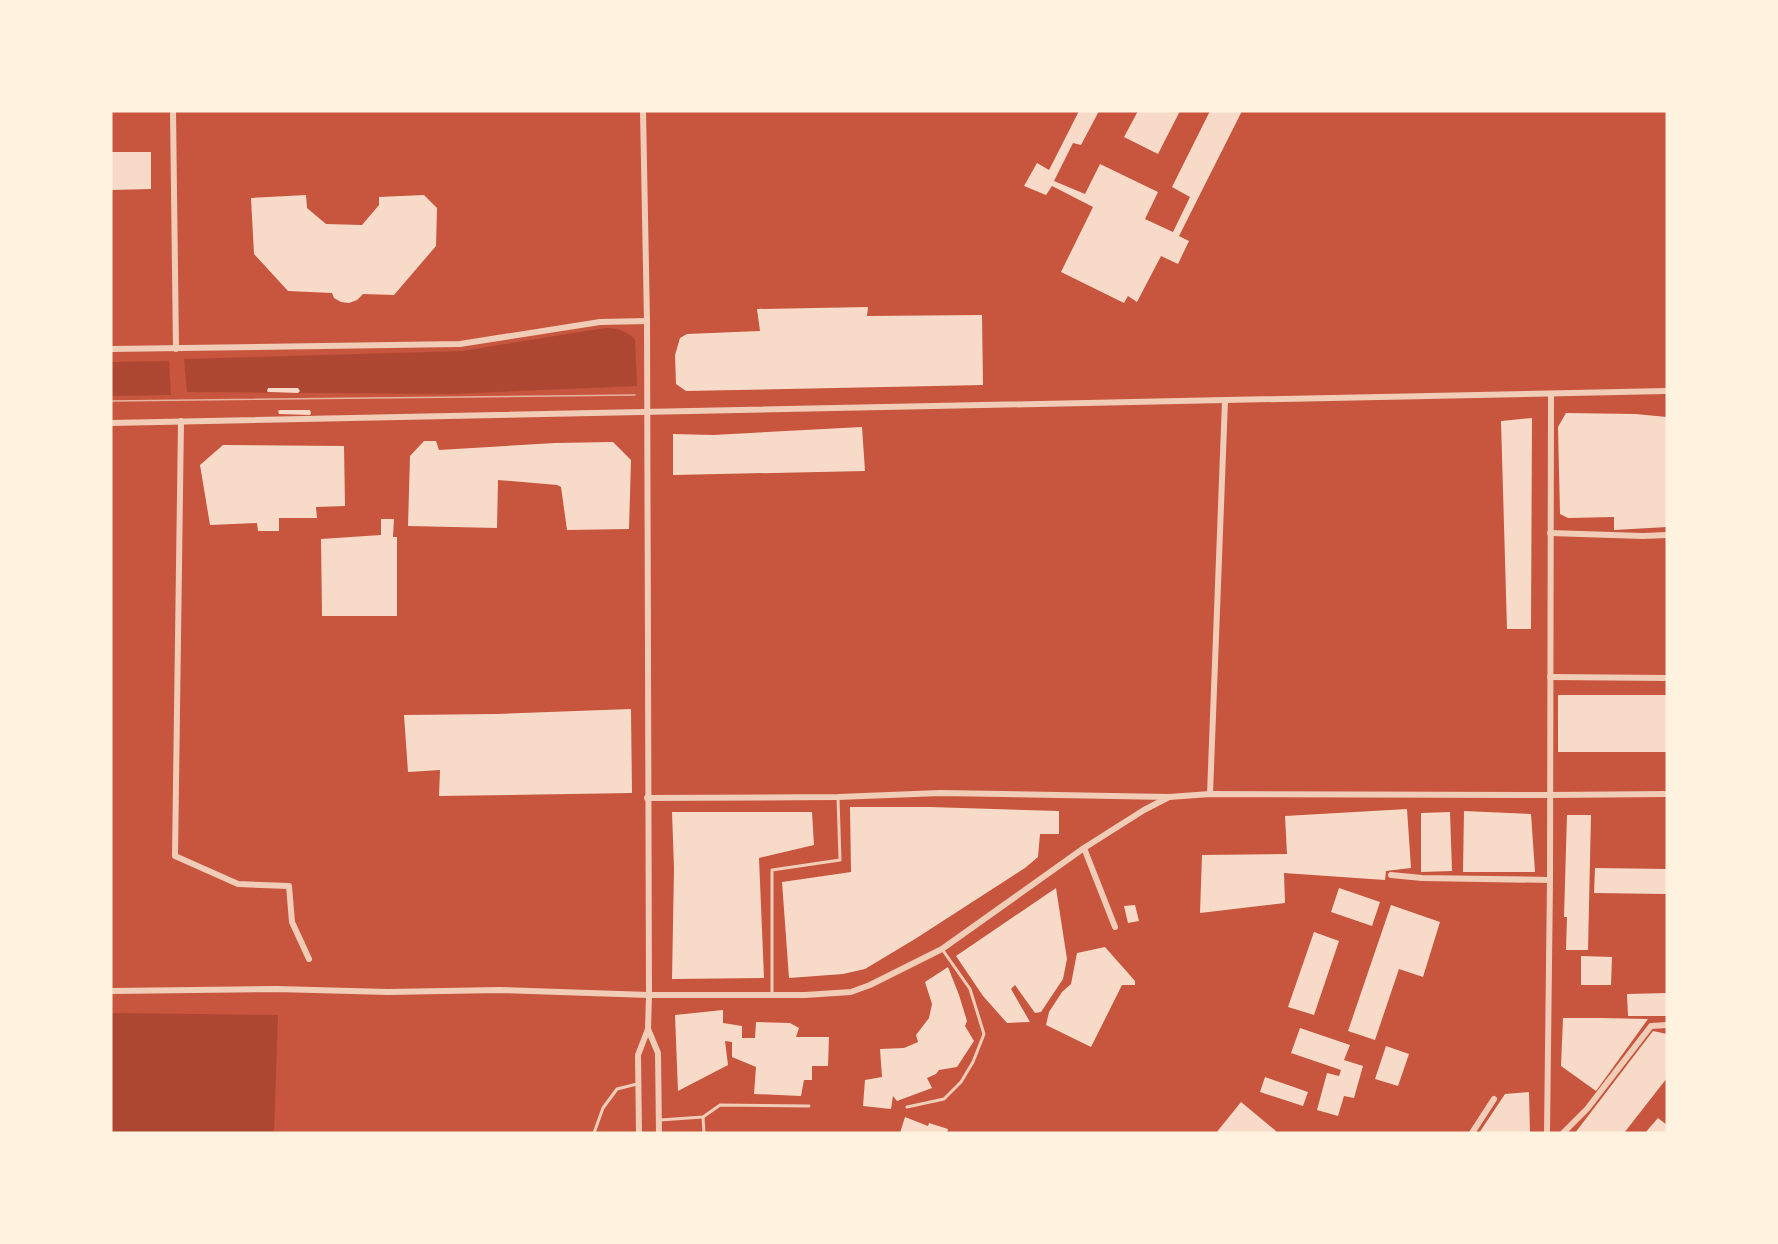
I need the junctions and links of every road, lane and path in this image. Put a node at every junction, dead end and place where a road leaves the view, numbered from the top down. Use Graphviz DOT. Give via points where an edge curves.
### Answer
graph roads {
  1 [pos="173,111"];
  2 [pos="643,111"];
  3 [pos="647,321"];
  4 [pos="111,349"];
  5 [pos="176,349"];
  6 [pos="1667,391"];
  7 [pos="1551,394"];
  8 [pos="1225,401"];
  9 [pos="646,412"];
  10 [pos="181,421"];
  11 [pos="111,423"];
  12 [pos="1550,533"];
  13 [pos="1667,535"];
  14 [pos="1550,677"];
  15 [pos="1667,678"];
  16 [pos="1210,794"];
  17 [pos="1667,794"];
  18 [pos="1550,795"];
  19 [pos="838,797"];
  20 [pos="1169,797"];
  21 [pos="647,798"];
  22 [pos="1084,848"];
  23 [pos="1391,875"];
  24 [pos="1550,880"];
  25 [pos="1115,927"];
  26 [pos="942,950"];
  27 [pos="309,959"];
  28 [pos="111,991"];
  29 [pos="649,995"];
  30 [pos="772,995"];
  31 [pos="1667,1025"];
  32 [pos="648,1029"];
  33 [pos="638,1083"];
  34 [pos="1494,1099"];
  35 [pos="809,1106"];
  36 [pos="907,1107"];
  37 [pos="703,1117"];
  38 [pos="660,1120"];
  39 [pos="594,1133"];
  40 [pos="639,1133"];
  41 [pos="660,1133"];
  42 [pos="704,1133"];
  43 [pos="1472,1133"];
  44 [pos="1547,1133"];
  45 [pos="1563,1133"];
  1 -- 5 [label="street"];
  2 -- 3 [label="street"];
  3 -- 5 [label="street" via="600,322 460,344"];
  3 -- 9 [label="street"];
  4 -- 5 [label="street"];
  6 -- 7 [label="street"];
  7 -- 8 [label="street"];
  7 -- 12 [label="street"];
  8 -- 9 [label="street"];
  8 -- 16 [label="street"];
  9 -- 10 [label="street"];
  9 -- 21 [label="street"];
  10 -- 11 [label="street"];
  10 -- 27 [label="street" via="175,856 238,884 289,886 292,922"];
  12 -- 13 [label="street"];
  12 -- 14 [label="street"];
  14 -- 15 [label="street"];
  14 -- 18 [label="street"];
  16 -- 18 [label="street"];
  16 -- 20 [label="street"];
  17 -- 18 [label="street"];
  18 -- 24 [label="street"];
  19 -- 20 [label="street" via="940,793"];
  19 -- 21 [label="street"];
  19 -- 30 [label="lane" via="840,860 772,870"];
  20 -- 22 [label="street"];
  21 -- 29 [label="street"];
  22 -- 25 [label="street"];
  22 -- 26 [label="street"];
  23 -- 24 [label="street"];
  24 -- 44 [label="street"];
  26 -- 30 [label="street" via="851,992"];
  26 -- 36 [label="lane" via="970,989 984,1034 961,1082 944,1098"];
  28 -- 29 [label="street" via="499,990"];
  29 -- 30 [label="street"];
  29 -- 32 [label="street"];
  31 -- 45 [label="street" via="1651,1026 1587,1109"];
  32 -- 33 [label="street" via="638,1055"];
  32 -- 38 [label="street" via="658,1053"];
  33 -- 39 [label="lane" via="617,1089 603,1108"];
  33 -- 40 [label="street"];
  34 -- 43 [label="street"];
  35 -- 37 [label="lane" via="720,1105"];
  37 -- 38 [label="lane"];
  37 -- 42 [label="lane"];
  38 -- 41 [label="street"];
}
